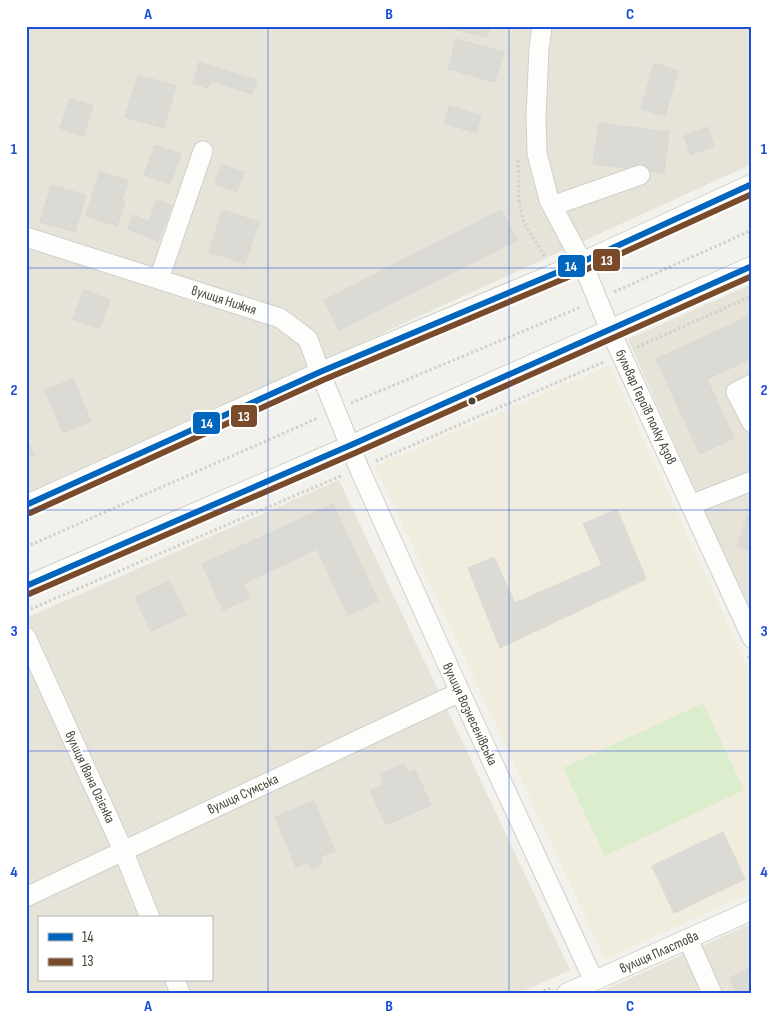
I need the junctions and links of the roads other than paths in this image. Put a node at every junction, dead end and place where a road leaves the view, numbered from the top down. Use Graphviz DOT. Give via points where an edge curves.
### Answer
graph roads {
  1 [pos="542,26"];
  2 [pos="203,151"];
  3 [pos="640,175"];
  4 [pos="752,184"];
  5 [pos="552,206"];
  6 [pos="26,237"];
  7 [pos="582,262"];
  8 [pos="752,266"];
  9 [pos="159,279"];
  10 [pos="610,330"];
  11 [pos="320,372"];
  12 [pos="752,384"];
  13 [pos="752,424"];
  14 [pos="351,445"];
  15 [pos="752,480"];
  16 [pos="26,505"];
  17 [pos="690,505"];
  18 [pos="26,586"];
  19 [pos="26,637"];
  20 [pos="752,638"];
  21 [pos="460,692"];
  22 [pos="123,850"];
  23 [pos="26,897"];
  24 [pos="752,910"];
  25 [pos="149,916"];
  26 [pos="688,939"];
  27 [pos="594,981"];
  28 [pos="567,993"];
  29 [pos="712,993"];
  1 -- 5 [label="street, бульвар Героїв полку Азов" via="537,153"];
  2 -- 9 [label="street"];
  3 -- 5 [label="street"];
  4 -- 7 [label="street"];
  5 -- 7 [label="street, бульвар Героїв полку Азов"];
  6 -- 9 [label="street, вулиця Нижня"];
  7 -- 10 [label="street, бульвар Героїв полку Азов"];
  7 -- 11 [label="street"];
  8 -- 10 [label="street"];
  9 -- 11 [label="street, вулиця Нижня" via="280,318 308,339"];
  10 -- 14 [label="street"];
  10 -- 17 [label="street, бульвар Героїв полку Азов"];
  11 -- 14 [label="street, вулиця Нижня"];
  11 -- 16 [label="street"];
  12 -- 13 [label="street" via="736,392"];
  14 -- 18 [label="street"];
  14 -- 21 [label="street, вулиця Вознесенівська"];
  15 -- 17 [label="street"];
  17 -- 20 [label="street, бульвар Героїв полку Азов"];
  19 -- 22 [label="street, вулиця Івана Огієнка"];
  21 -- 22 [label="street, вулиця Сумська"];
  21 -- 27 [label="street, вулиця Вознесенівська"];
  22 -- 23 [label="street, вулиця Сумська"];
  22 -- 25 [label="street, вулиця Івана Огієнка"];
  24 -- 26 [label="street, вулиця Пластова"];
  26 -- 27 [label="street, вулиця Пластова"];
  26 -- 29 [label="street"];
  27 -- 28 [label="street, вулиця Пластова"];
}
